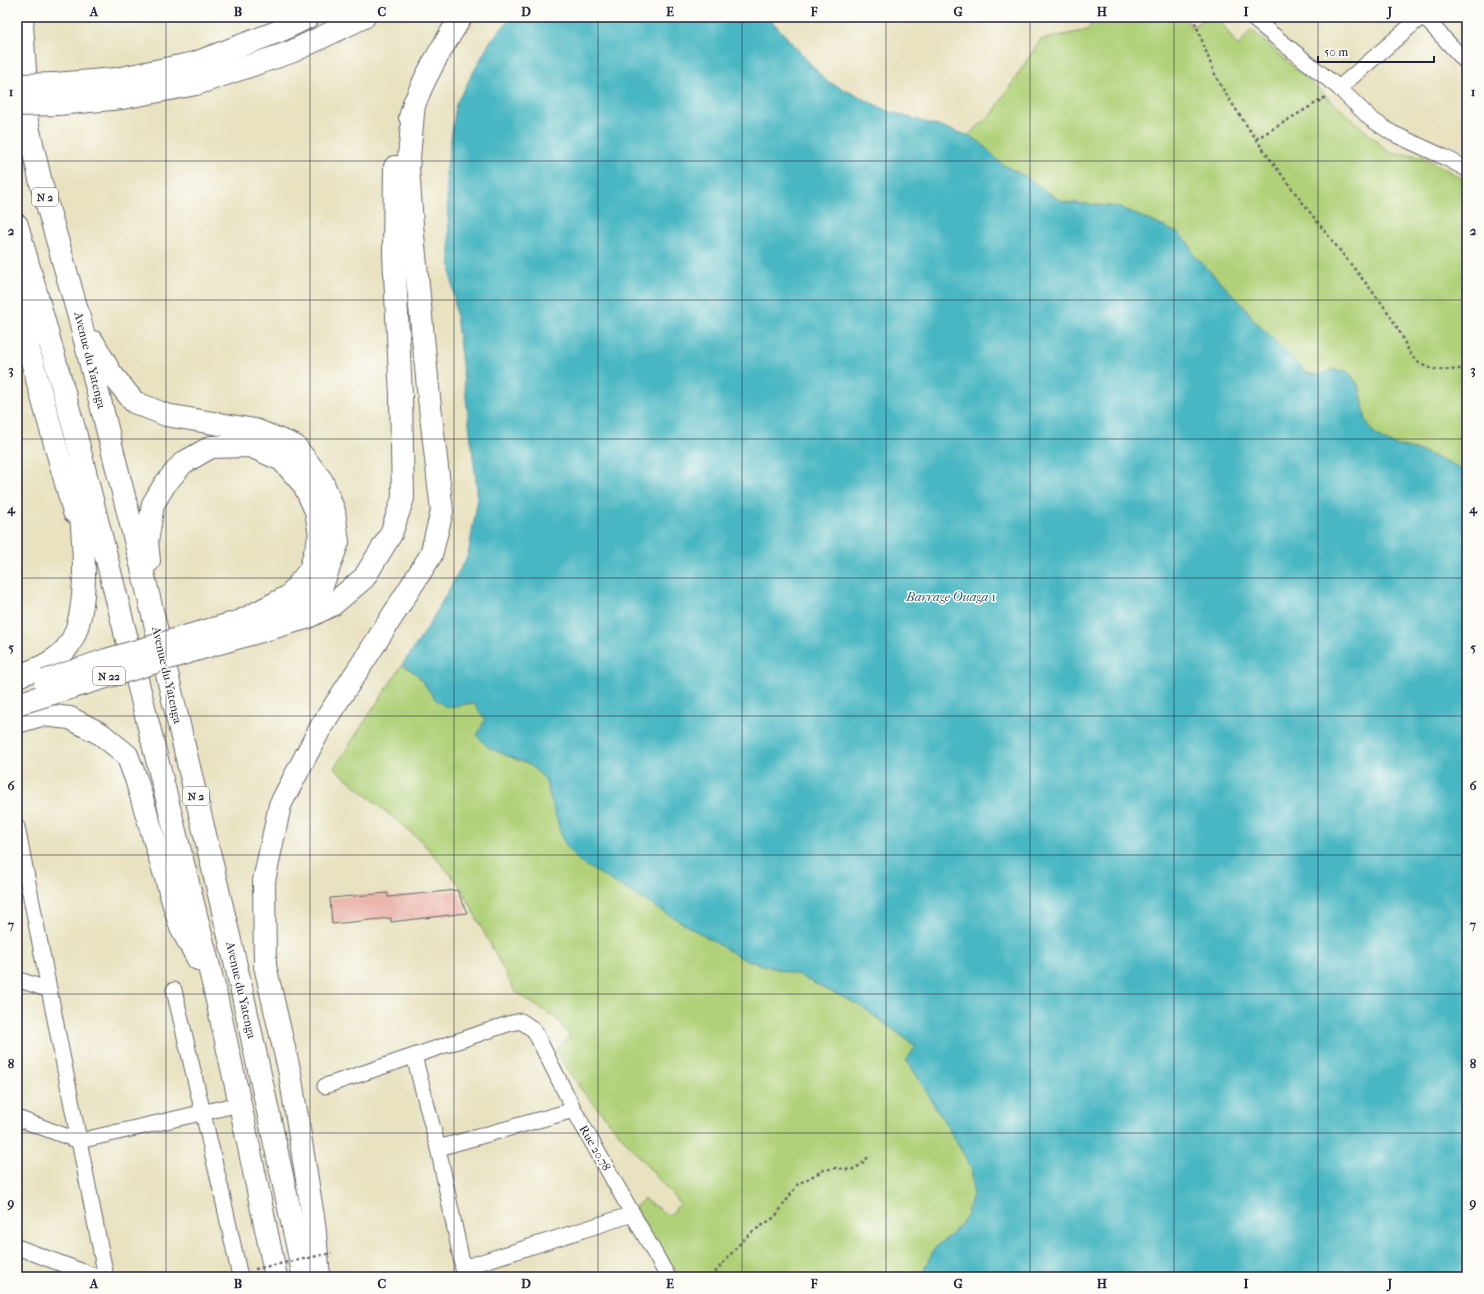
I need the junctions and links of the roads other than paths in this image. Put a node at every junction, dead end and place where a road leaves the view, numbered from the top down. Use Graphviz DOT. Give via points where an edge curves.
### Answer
graph roads {
  1 [pos="23,17"];
  2 [pos="308,17"];
  3 [pos="364,17"];
  4 [pos="461,17"];
  5 [pos="1251,17"];
  6 [pos="1423,17"];
  7 [pos="1467,63"];
  8 [pos="17,76"];
  9 [pos="17,86"];
  10 [pos="1339,88"];
  11 [pos="56,94"];
  12 [pos="414,103"];
  13 [pos="17,105"];
  14 [pos="29,130"];
  15 [pos="1467,170"];
  16 [pos="17,225"];
  17 [pos="17,295"];
  18 [pos="17,309"];
  19 [pos="79,317"];
  20 [pos="74,428"];
  21 [pos="84,548"];
  22 [pos="155,624"];
  23 [pos="257,633"];
  24 [pos="200,641"];
  25 [pos="17,676"];
  26 [pos="17,690"];
  27 [pos="17,704"];
  28 [pos="17,722"];
  29 [pos="17,827"];
  30 [pos="18,842"];
  31 [pos="17,979"];
  32 [pos="214,987"];
  33 [pos="49,990"];
  34 [pos="174,990"];
  35 [pos="414,1056"];
  36 [pos="325,1086"];
  37 [pos="240,1104"];
  38 [pos="574,1110"];
  39 [pos="203,1113"];
  40 [pos="17,1118"];
  41 [pos="79,1141"];
  42 [pos="438,1148"];
  43 [pos="633,1214"];
  44 [pos="17,1247"];
  45 [pos="464,1273"];
  46 [pos="97,1277"];
  47 [pos="106,1277"];
  48 [pos="240,1277"];
  49 [pos="276,1277"];
  50 [pos="304,1277"];
  51 [pos="319,1277"];
  52 [pos="668,1277"];
  1 -- 14 [label="main road"];
  2 -- 11 [label="main road" via="282,30 195,63"];
  3 -- 11 [label="main road" via="291,52 196,84 122,98"];
  4 -- 12 [label="main road" via="435,59"];
  5 -- 10 [label="street"];
  6 -- 7 [label="street"];
  6 -- 10 [label="street"];
  8 -- 14 [label="main road, Avenue du Yatenga / N 2"];
  9 -- 11 [label="main road, bridge"];
  10 -- 15 [label="street" via="1371,119 1392,133"];
  11 -- 13 [label="main road, bridge"];
  12 -- 23 [label="main road" via="395,167 394,254 403,498 391,534 364,578 332,605 306,618"];
  12 -- 51 [label="main road" via="408,168 411,218 442,511 431,555 322,725 280,805 264,881 265,966 290,1074 314,1223"];
  14 -- 19 [label="main road, Avenue du Yatenga / N 2" via="41,183"];
  16 -- 20 [label="main road, N 2"];
  17 -- 20 [label="main road" via="34,326"];
  18 -- 21 [label="main road"];
  19 -- 22 [label="main road, Avenue du Yatenga / N 2"];
  19 -- 23 [label="main road" via="110,372 134,402 166,416 255,430 295,446 322,481 334,511 338,542 322,586 298,609"];
  20 -- 21 [label="main road"];
  20 -- 32 [label="main road, N 2"];
  21 -- 25 [label="main road" via="83,596 77,629 65,650 42,667"];
  22 -- 24 [label="main road" via="147,542 153,504 165,484 183,463 211,447 250,446 282,460 304,485 316,511 320,535 310,570 288,596"];
  22 -- 50 [label="main road, Avenue du Yatenga / N 2" via="241,987"];
  23 -- 24 [label="main road"];
  24 -- 26 [label="main road, N 22, bridge" via="106,660"];
  24 -- 27 [label="main road, N 22, bridge"];
  28 -- 32 [label="main road" via="42,715 70,718 101,734 127,755 181,928"];
  29 -- 30 [label="street"];
  30 -- 33 [label="street"];
  31 -- 33 [label="street"];
  32 -- 37 [label="main road, N 2"];
  33 -- 41 [label="street"];
  34 -- 39 [label="street"];
  35 -- 36 [label="street"];
  35 -- 38 [label="street, Rue 20.78" via="521,1021 534,1030"];
  35 -- 42 [label="street"];
  37 -- 39 [label="street"];
  37 -- 49 [label="main road, N 2"];
  38 -- 42 [label="street"];
  38 -- 43 [label="street, Rue 20.78"];
  39 -- 41 [label="street"];
  39 -- 48 [label="street"];
  40 -- 41 [label="street"];
  41 -- 47 [label="street"];
  42 -- 45 [label="street"];
  43 -- 45 [label="street"];
  43 -- 52 [label="street, Rue 20.78"];
  44 -- 46 [label="street"];
}
